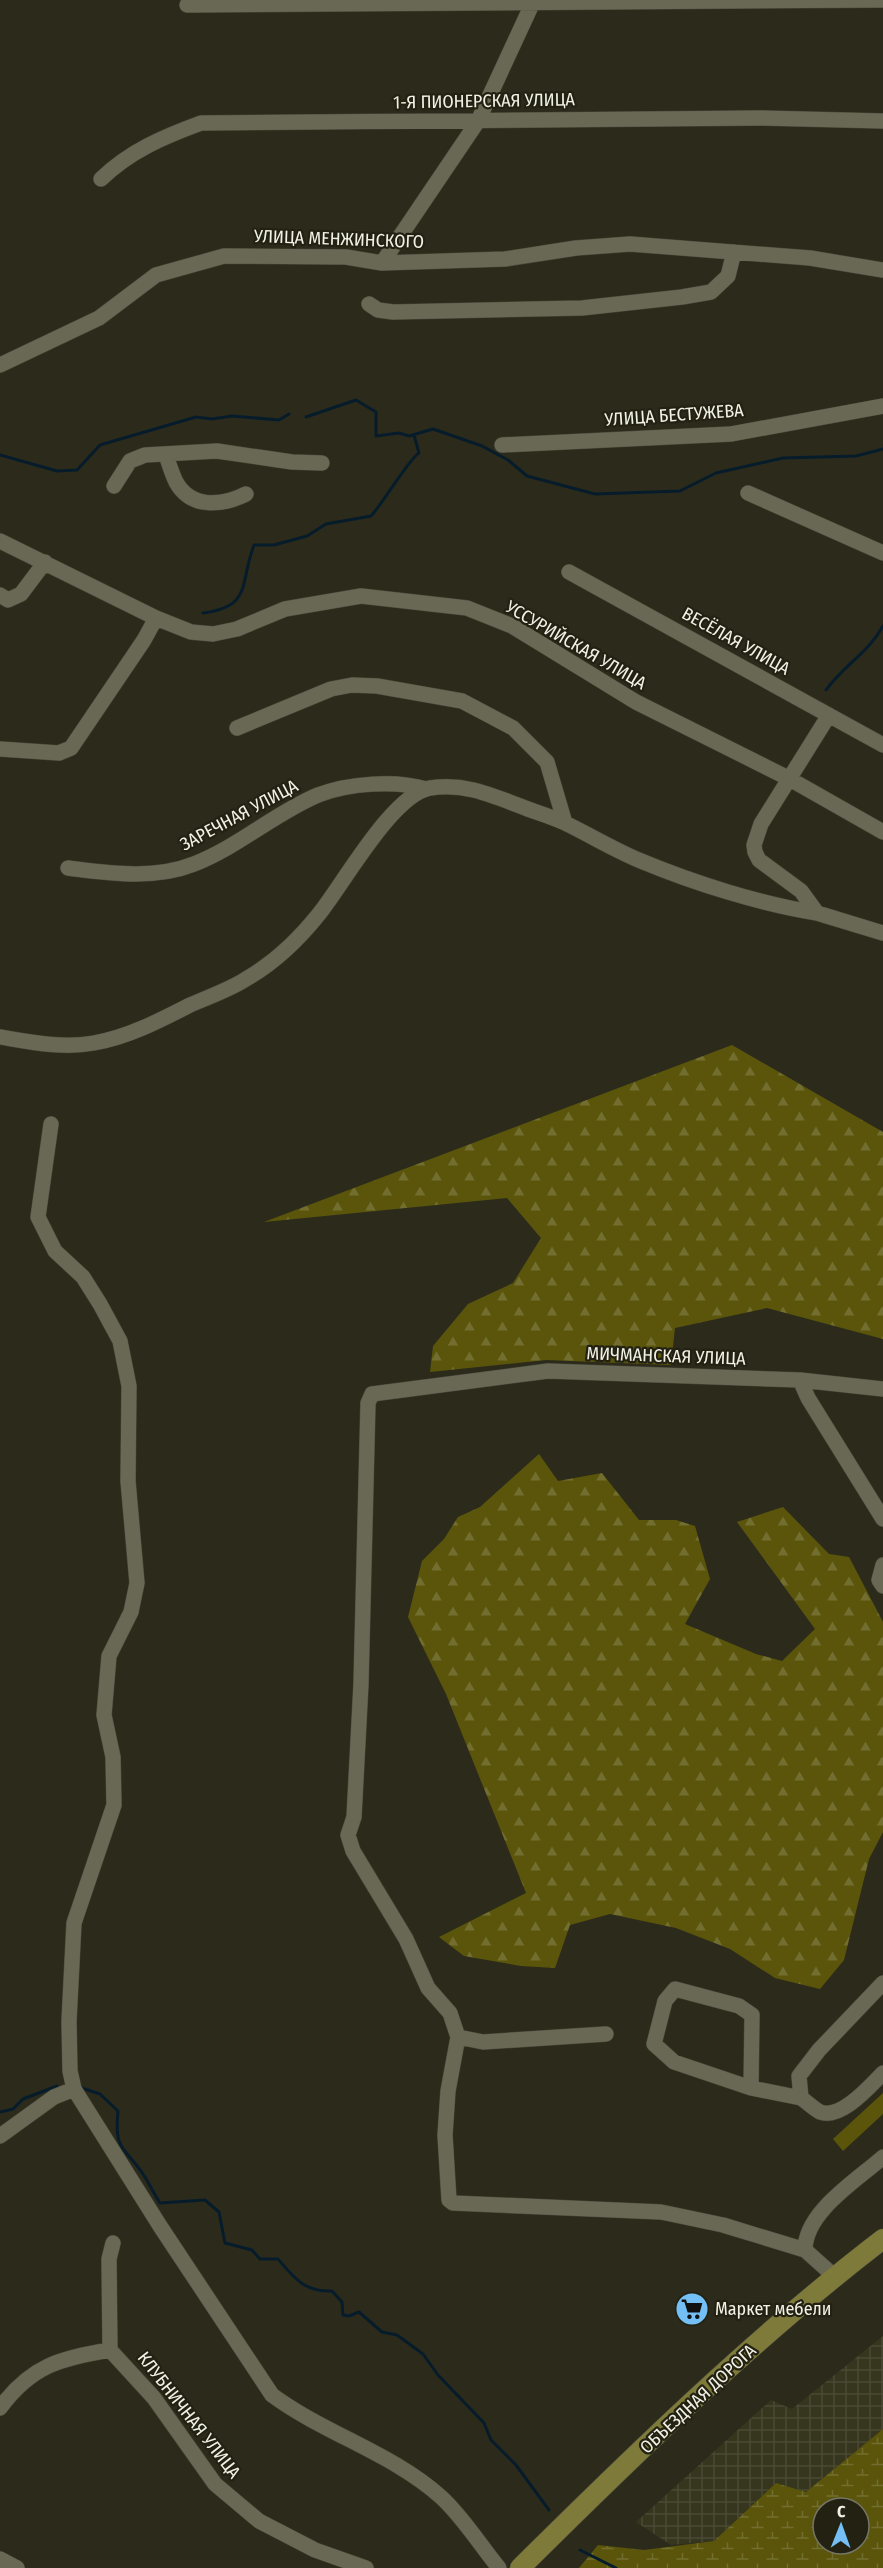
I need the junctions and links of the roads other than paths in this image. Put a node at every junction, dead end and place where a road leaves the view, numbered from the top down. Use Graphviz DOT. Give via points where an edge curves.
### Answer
graph roads {
  1 [pos="883,0"];
  2 [pos="534,1"];
  3 [pos="187,5"];
  4 [pos="478,121"];
  5 [pos="883,121"];
  6 [pos="101,179"];
  7 [pos="734,252"];
  8 [pos="381,263"];
  9 [pos="883,270"];
  10 [pos="369,303"];
  11 [pos="0,366"];
  12 [pos="883,406"];
  13 [pos="502,445"];
  14 [pos="166,455"];
  15 [pos="322,464"];
  16 [pos="114,486"];
  17 [pos="748,493"];
  18 [pos="246,494"];
  19 [pos="0,541"];
  20 [pos="883,554"];
  21 [pos="45,562"];
  22 [pos="569,572"];
  23 [pos="0,595"];
  24 [pos="156,618"];
  25 [pos="829,715"];
  26 [pos="237,728"];
  27 [pos="883,745"];
  28 [pos="0,749"];
  29 [pos="788,778"];
  30 [pos="426,789"];
  31 [pos="565,823"];
  32 [pos="883,832"];
  33 [pos="68,868"];
  34 [pos="817,913"];
  35 [pos="883,933"];
  36 [pos="0,1037"];
  37 [pos="51,1124"];
  38 [pos="800,1380"];
  39 [pos="883,1389"];
  40 [pos="883,1519"];
  41 [pos="883,1565"];
  42 [pos="883,1586"];
  43 [pos="883,1983"];
  44 [pos="606,2034"];
  45 [pos="458,2037"];
  46 [pos="883,2073"];
  47 [pos="751,2088"];
  48 [pos="74,2089"];
  49 [pos="801,2098"];
  50 [pos="1,2134"];
  51 [pos="883,2157"];
  52 [pos="883,2239"];
  53 [pos="113,2243"];
  54 [pos="805,2250"];
  55 [pos="834,2276"];
  56 [pos="110,2350"];
  57 [pos="2,2403"];
  58 [pos="0,2559"];
  59 [pos="17,2568"];
  60 [pos="366,2568"];
  61 [pos="499,2568"];
  62 [pos="520,2568"];
  1 -- 2 [label="street"];
  2 -- 3 [label="street"];
  2 -- 4 [label="street"];
  4 -- 5 [label="street, 1-Я ПИОНЕРСКАЯ УЛИЦА"];
  4 -- 6 [label="street, 1-Я ПИОНЕРСКАЯ УЛИЦА" via="201,123 154,141 118,162"];
  4 -- 8 [label="street"];
  7 -- 8 [label="street, УЛИЦА МЕНЖИНСКОГО" via="630,244 505,259"];
  7 -- 9 [label="street, УЛИЦА МЕНЖИНСКОГО" via="810,258"];
  7 -- 10 [label="street" via="728,276 711,292 681,297 582,308 393,312 378,310"];
  8 -- 11 [label="street, УЛИЦА МЕНЖИНСКОГО" via="300,255 210,258 156,275 99,318"];
  12 -- 13 [label="street, УЛИЦА БЕСТУЖЕВА" via="731,434"];
  14 -- 15 [label="street" via="217,451"];
  14 -- 16 [label="street" via="145,455 130,461"];
  14 -- 18 [label="street" via="176,483 192,499 211,504 230,502"];
  17 -- 20 [label="street"];
  19 -- 21 [label="street"];
  21 -- 23 [label="street" via="21,594 8,600"];
  21 -- 24 [label="street"];
  22 -- 25 [label="street, ВЕСЁЛАЯ УЛИЦА"];
  24 -- 28 [label="street" via="71,748 59,753"];
  24 -- 29 [label="street, УССУРИЙСКАЯ УЛИЦА" via="191,632 213,634 237,629 285,609 361,596 467,608 512,626 636,702"];
  25 -- 27 [label="street, ВЕСЁЛАЯ УЛИЦА"];
  25 -- 29 [label="street"];
  26 -- 31 [label="street" via="331,689 352,685 462,701 513,728 547,762"];
  29 -- 32 [label="street, УССУРИЙСКАЯ УЛИЦА"];
  29 -- 34 [label="street" via="761,824 755,852 759,860 801,891"];
  30 -- 31 [label="street" via="456,786 484,790"];
  30 -- 33 [label="street, ЗАРЕЧНАЯ УЛИЦА" via="407,783 386,783 319,795 194,864 167,871 119,875"];
  30 -- 36 [label="street" via="381,824 319,914 287,949 245,980 155,1024 94,1043 62,1045"];
  31 -- 34 [label="street" via="641,861"];
  34 -- 35 [label="street"];
  37 -- 48 [label="street" via="38,1217 55,1251 83,1277 120,1341 129,1386 128,1481 137,1583 131,1612 109,1656 104,1714 113,1756 114,1805 74,1923 69,2021"];
  38 -- 39 [label="street, МИЧМАНСКАЯ УЛИЦА"];
  38 -- 40 [label="street"];
  38 -- 45 [label="street, МИЧМАНСКАЯ УЛИЦА" via="548,1371 372,1394 368,1403 354,1817 348,1835 353,1851 406,1939 428,1988 450,2013"];
  41 -- 42 [label="street" via="879,1580"];
  43 -- 49 [label="street" via="799,2076"];
  44 -- 45 [label="street" via="483,2042"];
  45 -- 54 [label="street" via="445,2135 446,2186 453,2203 661,2212 723,2225"];
  46 -- 49 [label="street" via="852,2103 833,2112 821,2112"];
  47 -- 47 [label="street" via="752,2015 739,2006 675,1989 665,2001 654,2044 674,2062"];
  47 -- 49 [label="street"];
  48 -- 50 [label="street" via="54,2097"];
  48 -- 61 [label="street" via="272,2395 298,2414 412,2475 442,2498"];
  51 -- 54 [label="street" via="817,2215 807,2232"];
  52 -- 55 [label="main road, ОБЪЕЗДНАЯ ДОРОГА"];
  53 -- 56 [label="street, КЛУБНИЧНАЯ УЛИЦА" via="109,2259"];
  54 -- 55 [label="street"];
  55 -- 62 [label="main road, ОБЪЕЗДНАЯ ДОРОГА"];
  56 -- 57 [label="street" via="50,2363 26,2377"];
  56 -- 60 [label="street, КЛУБНИЧНАЯ УЛИЦА" via="154,2398 215,2484 259,2521 315,2550"];
  58 -- 59 [label="street"];
}
